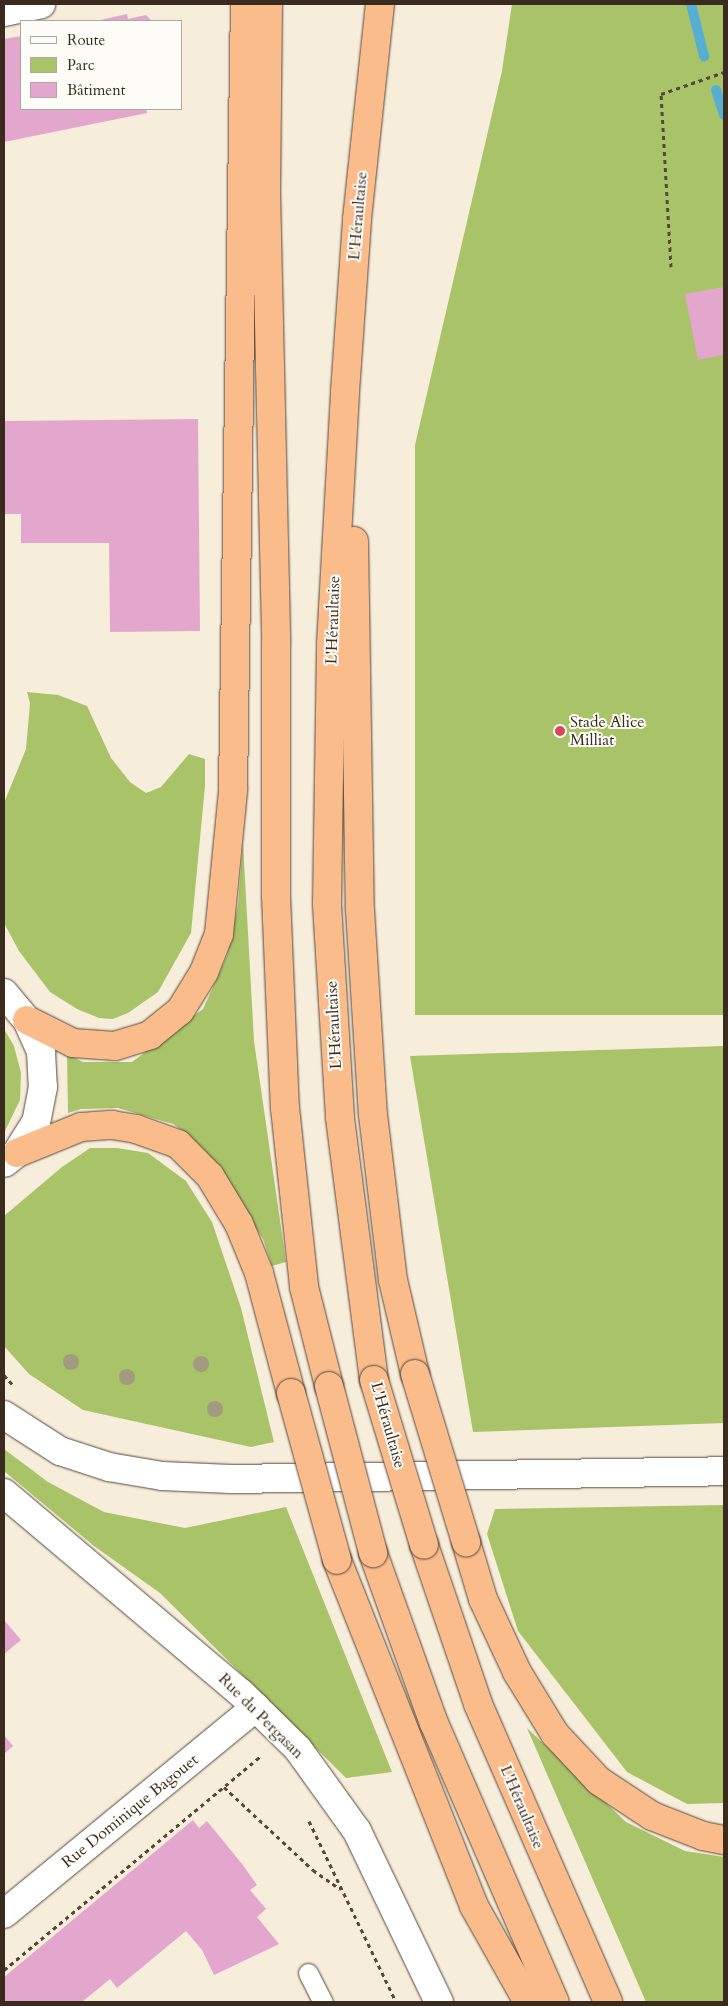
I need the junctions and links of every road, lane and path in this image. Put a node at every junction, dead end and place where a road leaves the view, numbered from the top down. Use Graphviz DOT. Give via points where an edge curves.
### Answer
graph roads {
  1 [pos="41,4"];
  2 [pos="244,4"];
  3 [pos="268,4"];
  4 [pos="380,4"];
  5 [pos="4,12"];
  6 [pos="724,72"];
  7 [pos="357,219"];
  8 [pos="671,267"];
  9 [pos="4,993"];
  10 [pos="27,1020"];
  11 [pos="10,1158"];
  12 [pos="8,1416"];
  13 [pos="724,1471"];
  14 [pos="4,1493"];
  15 [pos="256,1707"];
  16 [pos="267,1751"];
  17 [pos="224,1787"];
  18 [pos="724,1840"];
  19 [pos="341,1890"];
  20 [pos="4,1914"];
  21 [pos="4,1970"];
  22 [pos="308,1973"];
  23 [pos="323,2002"];
  24 [pos="439,2002"];
  25 [pos="528,2002"];
  26 [pos="555,2002"];
  27 [pos="608,2002"];
  1 -- 5 [label="street"];
  2 -- 10 [label="highway" via="233,790 219,934 204,972 180,1011 150,1035 115,1046 73,1043"];
  3 -- 26 [label="highway, bridge" via="266,191 276,633 276,896 284,1089 304,1287 373,1553 434,1723"];
  4 -- 7 [label="highway, L'Héraultaise"];
  6 -- 8 [label="path" via="661,94"];
  7 -- 18 [label="highway, bridge" via="354,648 360,910 373,1115 393,1280 416,1374 483,1599 509,1656 555,1734 599,1781 652,1816 703,1836"];
  7 -- 27 [label="highway, L'Héraultaise, bridge" via="332,644 327,904 340,1117 374,1380 424,1546 478,1704"];
  9 -- 10 [label="street"];
  10 -- 11 [label="street" via="41,1052 43,1087 36,1122"];
  11 -- 25 [label="highway, bridge" via="81,1127 112,1125 136,1129 178,1144 210,1176 239,1224 259,1273 337,1560 474,1906"];
  12 -- 13 [label="street" via="60,1451 109,1467 162,1476 231,1479"];
  14 -- 15 [label="street, Rue du Pergasan" via="123,1590"];
  15 -- 20 [label="street, Rue Dominique Bagouet"];
  15 -- 24 [label="street, Rue du Pergasan" via="298,1750 358,1831"];
  16 -- 17 [label="path"];
  17 -- 19 [label="path" via="313,1870"];
  17 -- 21 [label="path"];
  22 -- 23 [label="lane"];
}
